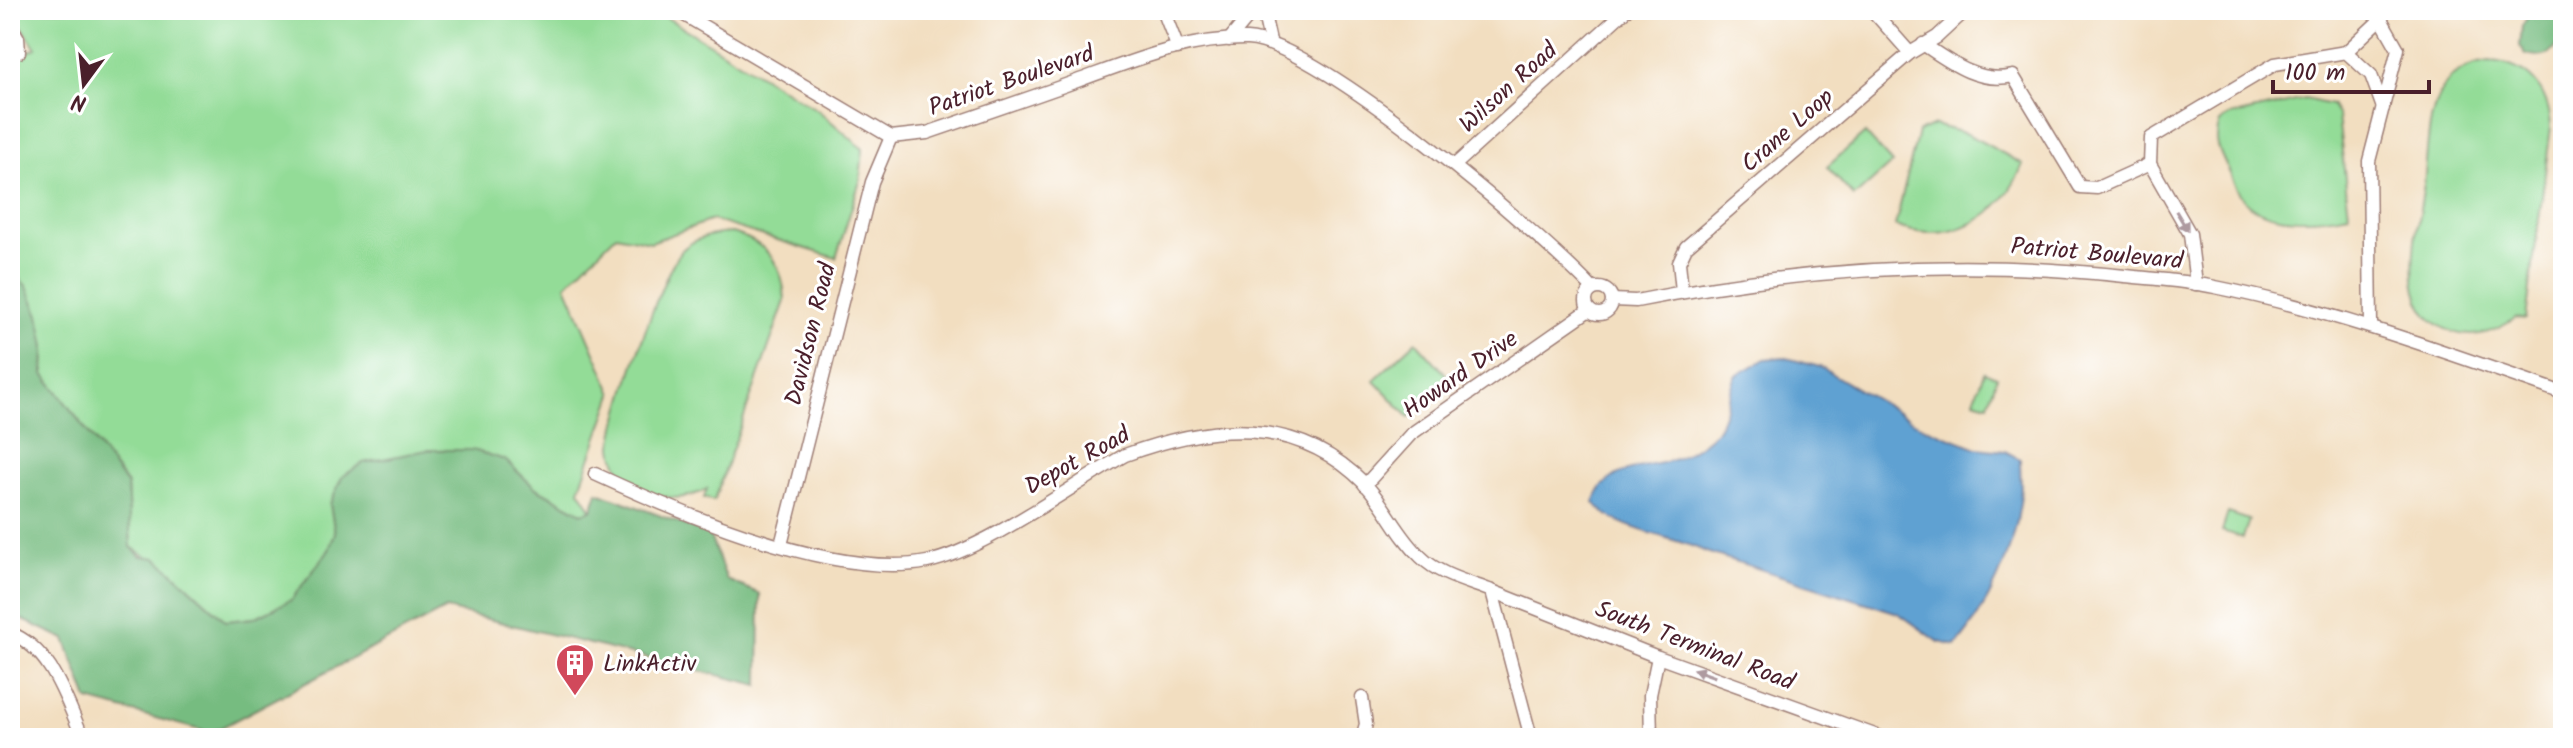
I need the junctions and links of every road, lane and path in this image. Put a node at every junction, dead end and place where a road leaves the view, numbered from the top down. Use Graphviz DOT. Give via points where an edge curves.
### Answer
graph roads {
  1 [pos="676,10"];
  2 [pos="1163,10"];
  3 [pos="1254,10"];
  4 [pos="1263,10"];
  5 [pos="1626,10"];
  6 [pos="1872,10"];
  7 [pos="1966,10"];
  8 [pos="2381,14"];
  9 [pos="10,24"];
  10 [pos="1227,40"];
  11 [pos="1270,41"];
  12 [pos="1923,44"];
  13 [pos="1177,46"];
  14 [pos="19,52"];
  15 [pos="2346,52"];
  16 [pos="1910,53"];
  17 [pos="2383,108"];
  18 [pos="891,137"];
  19 [pos="2150,164"];
  20 [pos="1455,165"];
  21 [pos="2196,284"];
  22 [pos="1593,289"];
  23 [pos="1682,291"];
  24 [pos="1612,300"];
  25 [pos="1589,310"];
  26 [pos="2371,325"];
  27 [pos="2563,393"];
  28 [pos="595,474"];
  29 [pos="1365,485"];
  30 [pos="781,545"];
  31 [pos="1492,591"];
  32 [pos="10,633"];
  33 [pos="1658,657"];
  34 [pos="1362,698"];
  35 [pos="83,738"];
  36 [pos="1362,738"];
  37 [pos="1531,738"];
  38 [pos="1651,738"];
  39 [pos="1883,738"];
  1 -- 18 [label="street"];
  2 -- 13 [label="street"];
  3 -- 10 [label="street"];
  4 -- 11 [label="street"];
  5 -- 20 [label="street, Wilson Road"];
  6 -- 16 [label="street"];
  7 -- 12 [label="street, Crane Loop"];
  8 -- 15 [label="street"];
  8 -- 17 [label="street" via="2398,49"];
  9 -- 14 [label="street"];
  10 -- 11 [label="street, Patriot Boulevard"];
  10 -- 13 [label="street, Patriot Boulevard"];
  11 -- 20 [label="street, Patriot Boulevard"];
  12 -- 16 [label="street, Crane Loop"];
  12 -- 19 [label="street" via="1979,77 2013,76 2080,187 2097,188"];
  13 -- 18 [label="street, Patriot Boulevard" via="927,133"];
  15 -- 17 [label="street" via="2371,75"];
  15 -- 19 [label="street" via="2275,64 2151,138"];
  16 -- 23 [label="street, Crane Loop" via="1686,247 1679,262"];
  17 -- 26 [label="street" via="2369,161"];
  18 -- 30 [label="street, Davidson Road" via="872,182"];
  19 -- 21 [label="street, one-way" via="2190,234"];
  20 -- 22 [label="street, Patriot Boulevard"];
  21 -- 23 [label="street, Patriot Boulevard" via="2051,268 1938,266"];
  21 -- 26 [label="street, Patriot Boulevard"];
  22 -- 24 [label="street" via="1605,290"];
  22 -- 25 [label="street" via="1586,299"];
  23 -- 24 [label="street, Patriot Boulevard" via="1636,301"];
  24 -- 25 [label="street" via="1604,313"];
  25 -- 29 [label="street, Howard Drive" via="1411,434"];
  26 -- 27 [label="street, Patriot Boulevard"];
  28 -- 30 [label="street, Depot Road"];
  29 -- 30 [label="street, Depot Road" via="1343,465 1300,441 1269,432 1197,434 1125,455 970,548 927,562 872,566"];
  29 -- 31 [label="street, Depot Road" via="1422,559"];
  31 -- 33 [label="street, South Terminal Road"];
  31 -- 37 [label="street"];
  32 -- 35 [label="street" via="33,645 50,666"];
  33 -- 38 [label="street" via="1650,695"];
  39 -- 33 [label="street, South Terminal Road, one-way"];
  34 -- 36 [label="street"];
}
